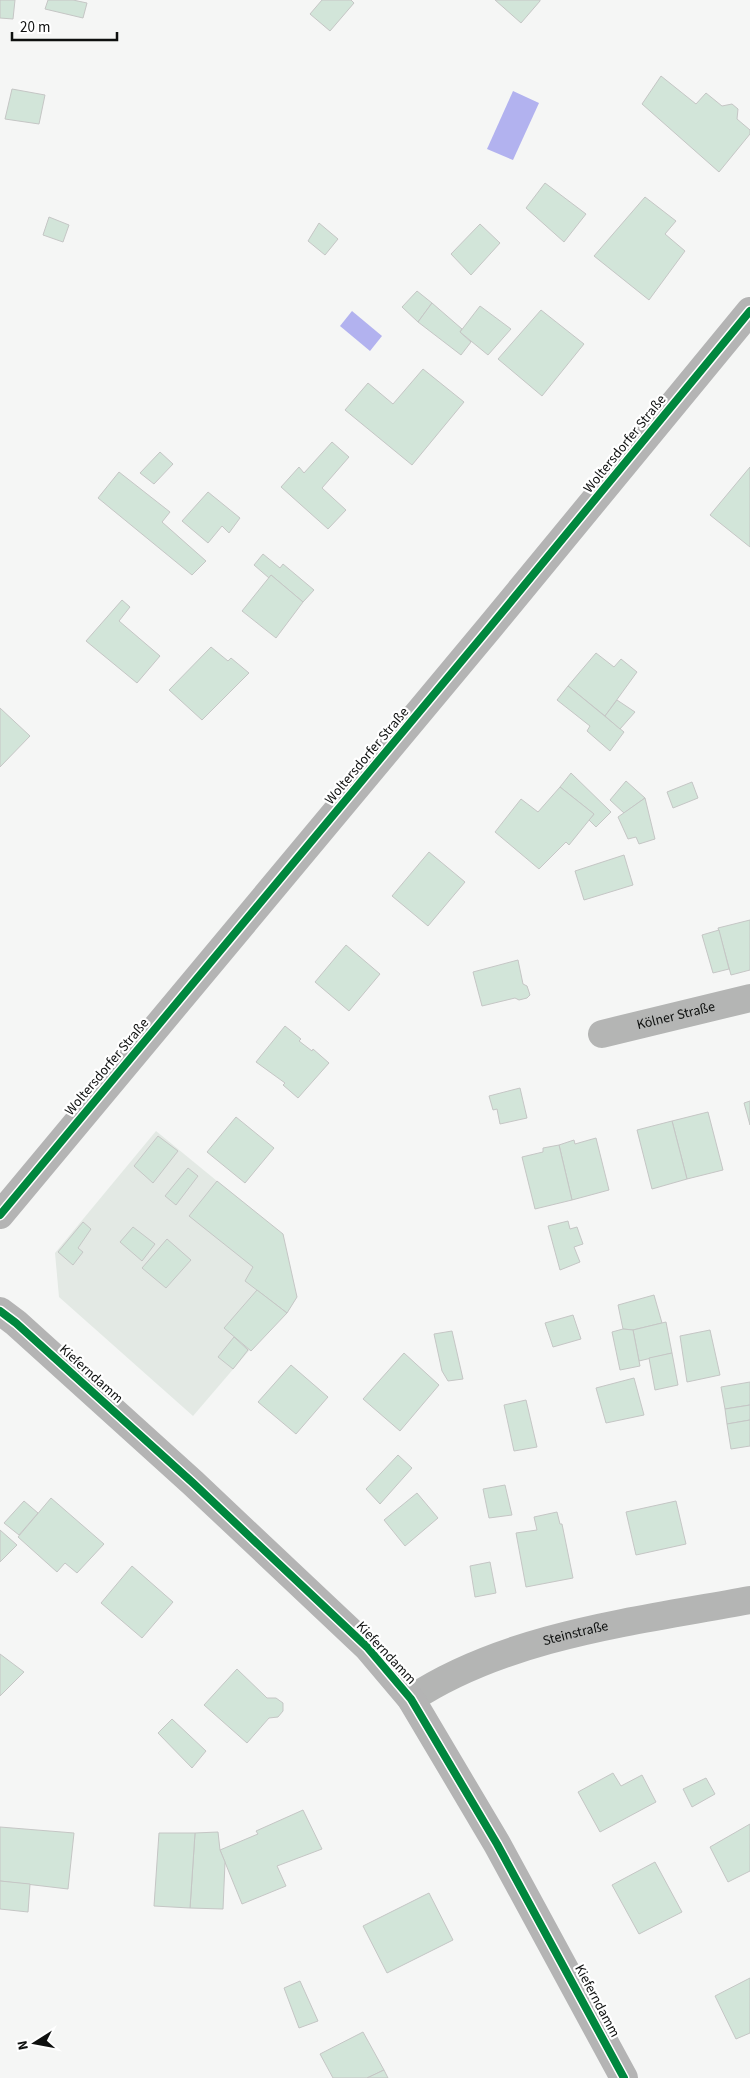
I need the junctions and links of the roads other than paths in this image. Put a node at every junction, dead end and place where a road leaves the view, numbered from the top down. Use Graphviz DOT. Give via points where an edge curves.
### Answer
graph roads {
  1 [pos="750,312"];
  2 [pos="750,998"];
  3 [pos="602,1034"];
  4 [pos="0,1215"];
  5 [pos="0,1311"];
  6 [pos="750,1600"];
  7 [pos="411,1699"];
  8 [pos="624,2078"];
  1 -- 4 [label="street, Woltersdorfer Straße"];
  2 -- 3 [label="street, Kölner Straße"];
  5 -- 7 [label="street, Kieferndamm" via="193,1483 367,1647"];
  6 -- 7 [label="street, Steinstraße" via="598,1628 529,1646 462,1670"];
  7 -- 8 [label="street, Kieferndamm" via="497,1844"];
}
